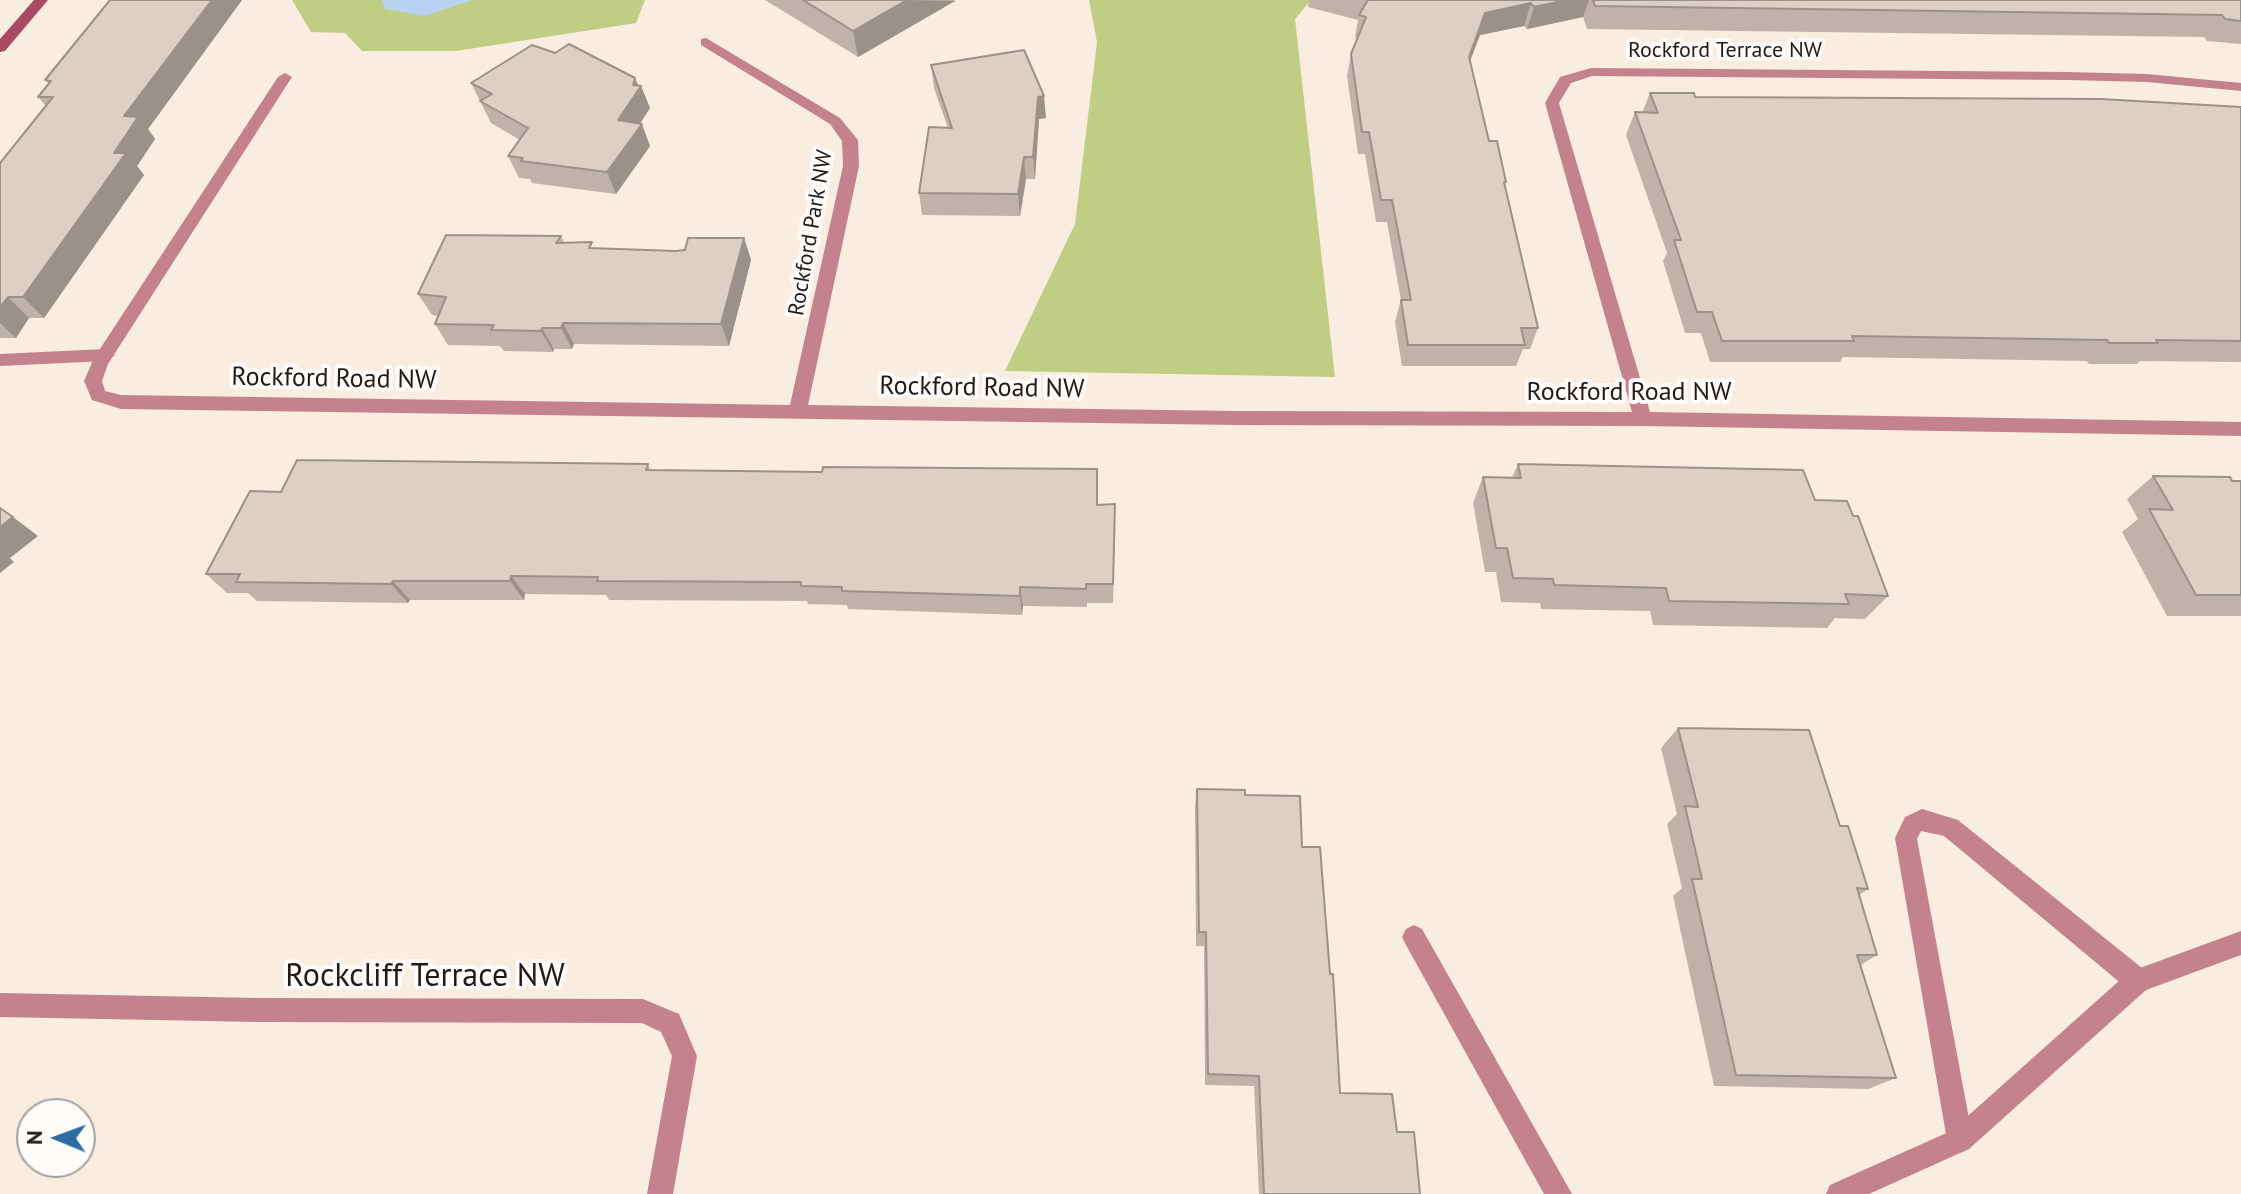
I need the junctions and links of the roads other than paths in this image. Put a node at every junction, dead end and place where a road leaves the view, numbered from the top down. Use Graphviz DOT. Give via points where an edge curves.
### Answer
graph roads {
  1 [pos="41,0"];
  2 [pos="706,42"];
  3 [pos="0,48"];
  4 [pos="285,77"];
  5 [pos="2241,87"];
  6 [pos="106,355"];
  7 [pos="0,360"];
  8 [pos="798,411"];
  9 [pos="1643,419"];
  10 [pos="2241,429"];
  11 [pos="1414,937"];
  12 [pos="2241,943"];
  13 [pos="2138,981"];
  14 [pos="0,1005"];
  15 [pos="1960,1140"];
  16 [pos="660,1194"];
  17 [pos="1559,1194"];
  18 [pos="1839,1194"];
  1 -- 3 [label="main road"];
  2 -- 8 [label="street, Rockford Park NW" via="835,121 850,140 851,166"];
  4 -- 6 [label="street, Rockford Road NW"];
  5 -- 9 [label="street, Rockford Terrace NW" via="2080,76 1591,72 1565,80 1552,103"];
  6 -- 7 [label="street"];
  6 -- 8 [label="street, Rockford Road NW" via="94,387 98,395 121,402"];
  8 -- 9 [label="street, Rockford Road NW"];
  9 -- 10 [label="street, Rockford Road NW"];
  11 -- 17 [label="street"];
  12 -- 13 [label="street"];
  13 -- 15 [label="street"];
  13 -- 15 [label="street" via="1950,827 1922,820 1913,824 1906,838"];
  14 -- 16 [label="street, Rockcliff Terrace NW" via="643,1011 670,1023 685,1056"];
  15 -- 18 [label="street"];
}
